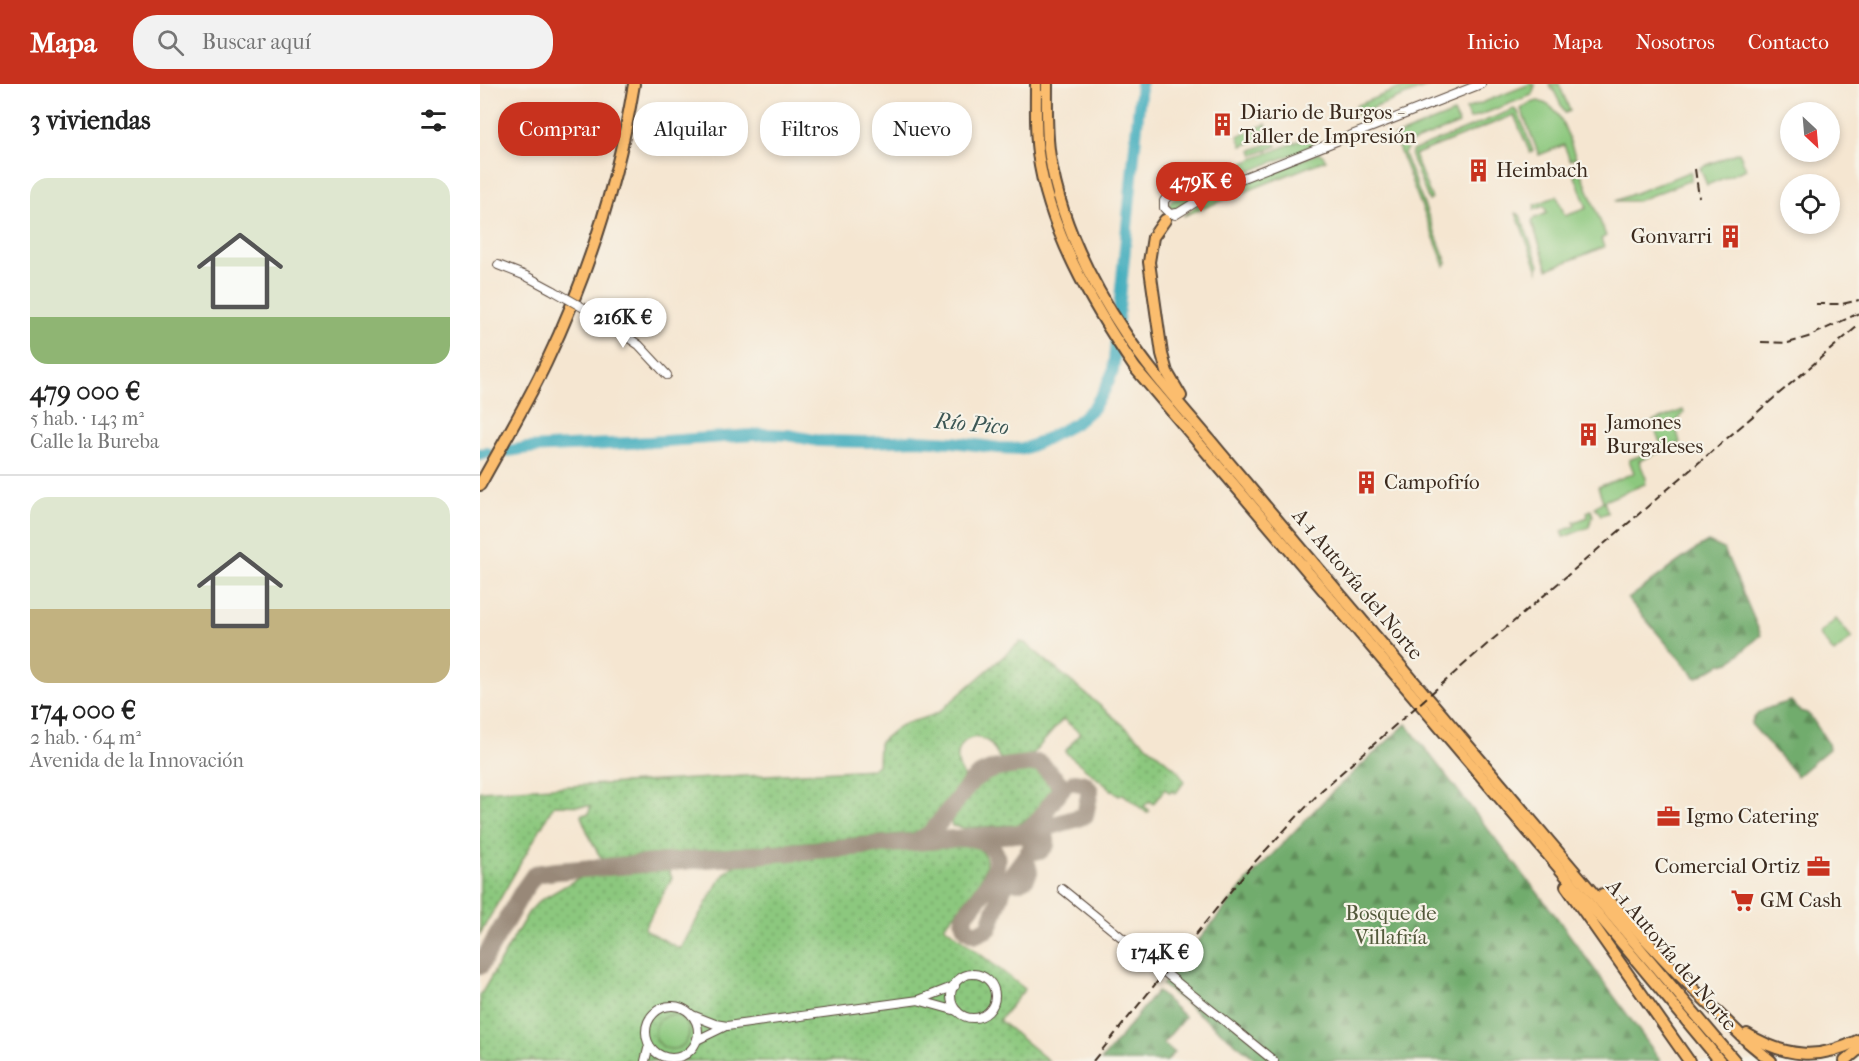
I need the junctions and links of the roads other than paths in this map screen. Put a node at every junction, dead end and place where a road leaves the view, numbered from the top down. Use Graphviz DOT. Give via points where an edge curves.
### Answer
graph roads {
  1 [pos="633,84"];
  2 [pos="1036,84"];
  3 [pos="1047,84"];
  4 [pos="1481,84"];
  5 [pos="1225,185"];
  6 [pos="1177,213"];
  7 [pos="1165,220"];
  8 [pos="498,265"];
  9 [pos="667,375"];
  10 [pos="480,484"];
  11 [pos="1278,521"];
  12 [pos="1511,796"];
  13 [pos="1513,814"];
  14 [pos="1062,889"];
  15 [pos="1679,975"];
  16 [pos="955,986"];
  17 [pos="919,1000"];
  18 [pos="957,1011"];
  19 [pos="692,1015"];
  20 [pos="727,1026"];
  21 [pos="697,1040"];
  22 [pos="1859,1040"];
  23 [pos="648,1045"];
  24 [pos="1859,1049"];
  25 [pos="669,1060"];
  26 [pos="645,1061"];
  27 [pos="1274,1061"];
  28 [pos="1689,1061"];
  29 [pos="1720,1061"];
  30 [pos="1736,1061"];
  31 [pos="1771,1061"];
  32 [pos="1845,1061"];
  1 -- 10 [label="highway" via="608,199 583,277 546,364"];
  2 -- 13 [label="highway, A-1 Autovía del Norte" via="1035,128 1047,194 1074,263 1109,330 1135,368"];
  3 -- 11 [label="highway, A-1 Autovía del Norte" via="1047,126 1054,177 1079,247 1111,312 1156,375"];
  4 -- 5 [label="street"];
  5 -- 6 [label="street"];
  5 -- 6 [label="street" via="1168,196 1164,208"];
  6 -- 7 [label="street"];
  7 -- 11 [label="highway" via="1153,237 1149,262 1164,364 1184,400 1264,497"];
  8 -- 9 [label="street, bridge" via="590,311 639,345"];
  11 -- 12 [label="highway, A-1 Autovía del Norte"];
  12 -- 15 [label="highway" via="1523,802"];
  12 -- 30 [label="highway, A-1 Autovía del Norte"];
  13 -- 28 [label="highway"];
  13 -- 29 [label="highway, A-1 Autovía del Norte"];
  14 -- 27 [label="street"];
  15 -- 22 [label="highway" via="1745,1033 1779,1051 1821,1054"];
  15 -- 31 [label="highway"];
  16 -- 17 [label="street"];
  16 -- 18 [label="street" via="951,995"];
  16 -- 18 [label="street" via="962,978 976,975 989,981 995,994 992,1008 981,1017 967,1017"];
  17 -- 18 [label="street"];
  17 -- 20 [label="street"];
  19 -- 20 [label="street"];
  19 -- 21 [label="street"];
  19 -- 23 [label="street" via="678,1006 661,1008 645,1028"];
  20 -- 21 [label="street"];
  21 -- 25 [label="street" via="687,1053"];
  23 -- 25 [label="street"];
  23 -- 26 [label="street"];
  24 -- 32 [label="highway"];
}
